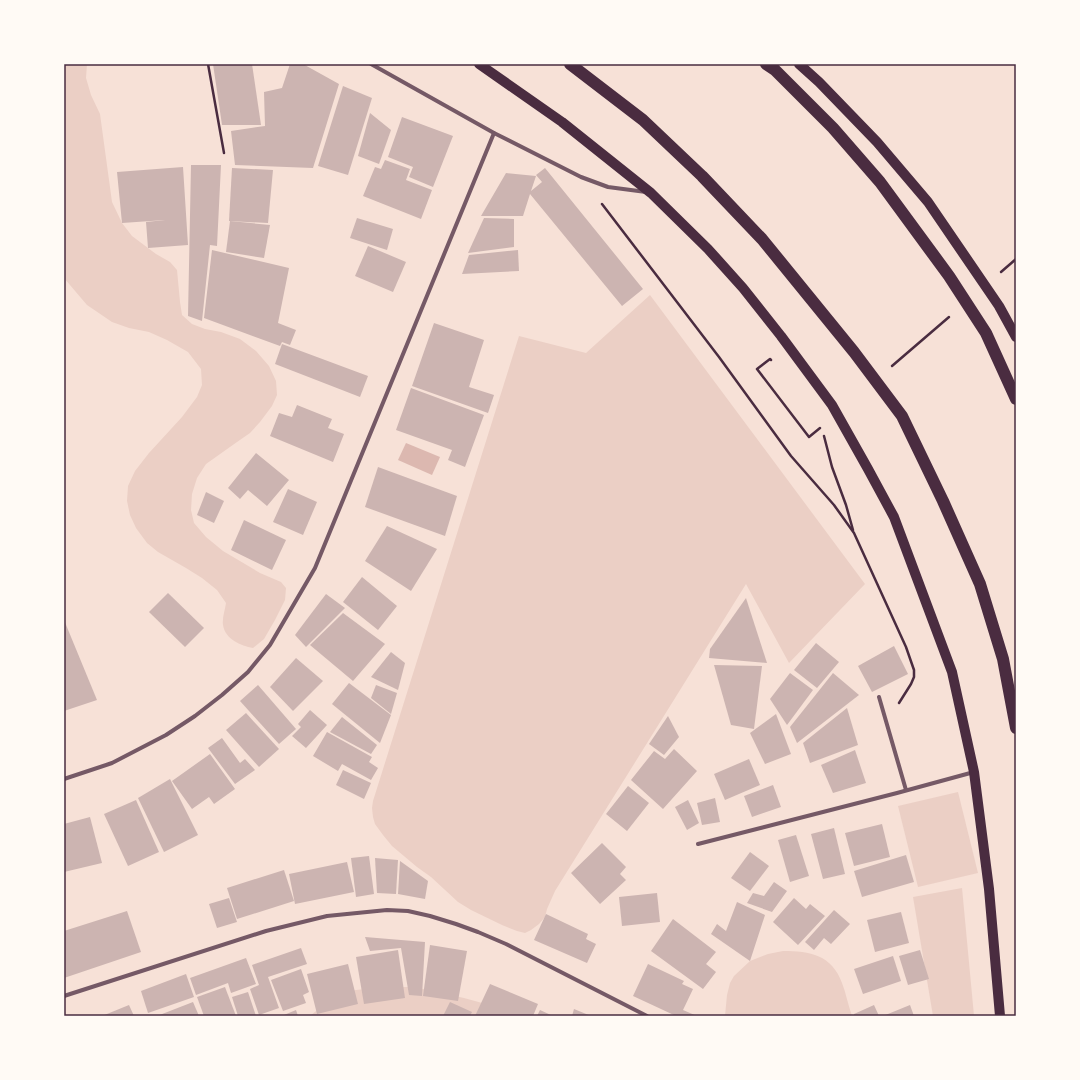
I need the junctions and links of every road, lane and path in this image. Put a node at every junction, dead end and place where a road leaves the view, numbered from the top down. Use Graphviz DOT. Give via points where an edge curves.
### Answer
graph roads {
  1 [pos="208,64"];
  2 [pos="371,64"];
  3 [pos="479,64"];
  4 [pos="570,64"];
  5 [pos="766,64"];
  6 [pos="799,64"];
  7 [pos="812,64"];
  8 [pos="820,82"];
  9 [pos="494,133"];
  10 [pos="224,153"];
  11 [pos="581,177"];
  12 [pos="651,193"];
  13 [pos="1016,337"];
  14 [pos="1016,400"];
  15 [pos="821,426"];
  16 [pos="854,533"];
  17 [pos="878,697"];
  18 [pos="886,724"];
  19 [pos="1016,728"];
  20 [pos="974,772"];
  21 [pos="64,779"];
  22 [pos="906,790"];
  23 [pos="698,844"];
  24 [pos="64,996"];
  25 [pos="647,1016"];
  26 [pos="1000,1016"];
  1 -- 10 [label="path"];
  2 -- 9 [label="street"];
  3 -- 12 [label="main road" via="562,122"];
  4 -- 19 [label="highway" via="643,120 702,176 762,239 854,352 902,416 980,584 1003,659"];
  5 -- 14 [label="highway" via="833,128 880,182 949,276 986,333"];
  6 -- 8 [label="main road"];
  7 -- 8 [label="main road"];
  8 -- 13 [label="main road" via="877,142 928,202 999,306"];
  9 -- 11 [label="street"];
  9 -- 21 [label="street" via="315,568 270,645 248,672 222,695 166,735 112,763"];
  11 -- 12 [label="street" via="608,187"];
  11 -- 16 [label="path" via="719,357 791,456 834,505"];
  12 -- 20 [label="main road" via="743,288 832,404 894,517 952,672"];
  15 -- 16 [label="path"];
  16 -- 18 [label="path" via="914,670 911,684"];
  17 -- 18 [label="street"];
  18 -- 22 [label="street"];
  20 -- 22 [label="street"];
  20 -- 26 [label="main road" via="989,889"];
  22 -- 23 [label="street"];
  24 -- 25 [label="street" via="266,931 327,916 387,910 430,916 478,932"];
}
